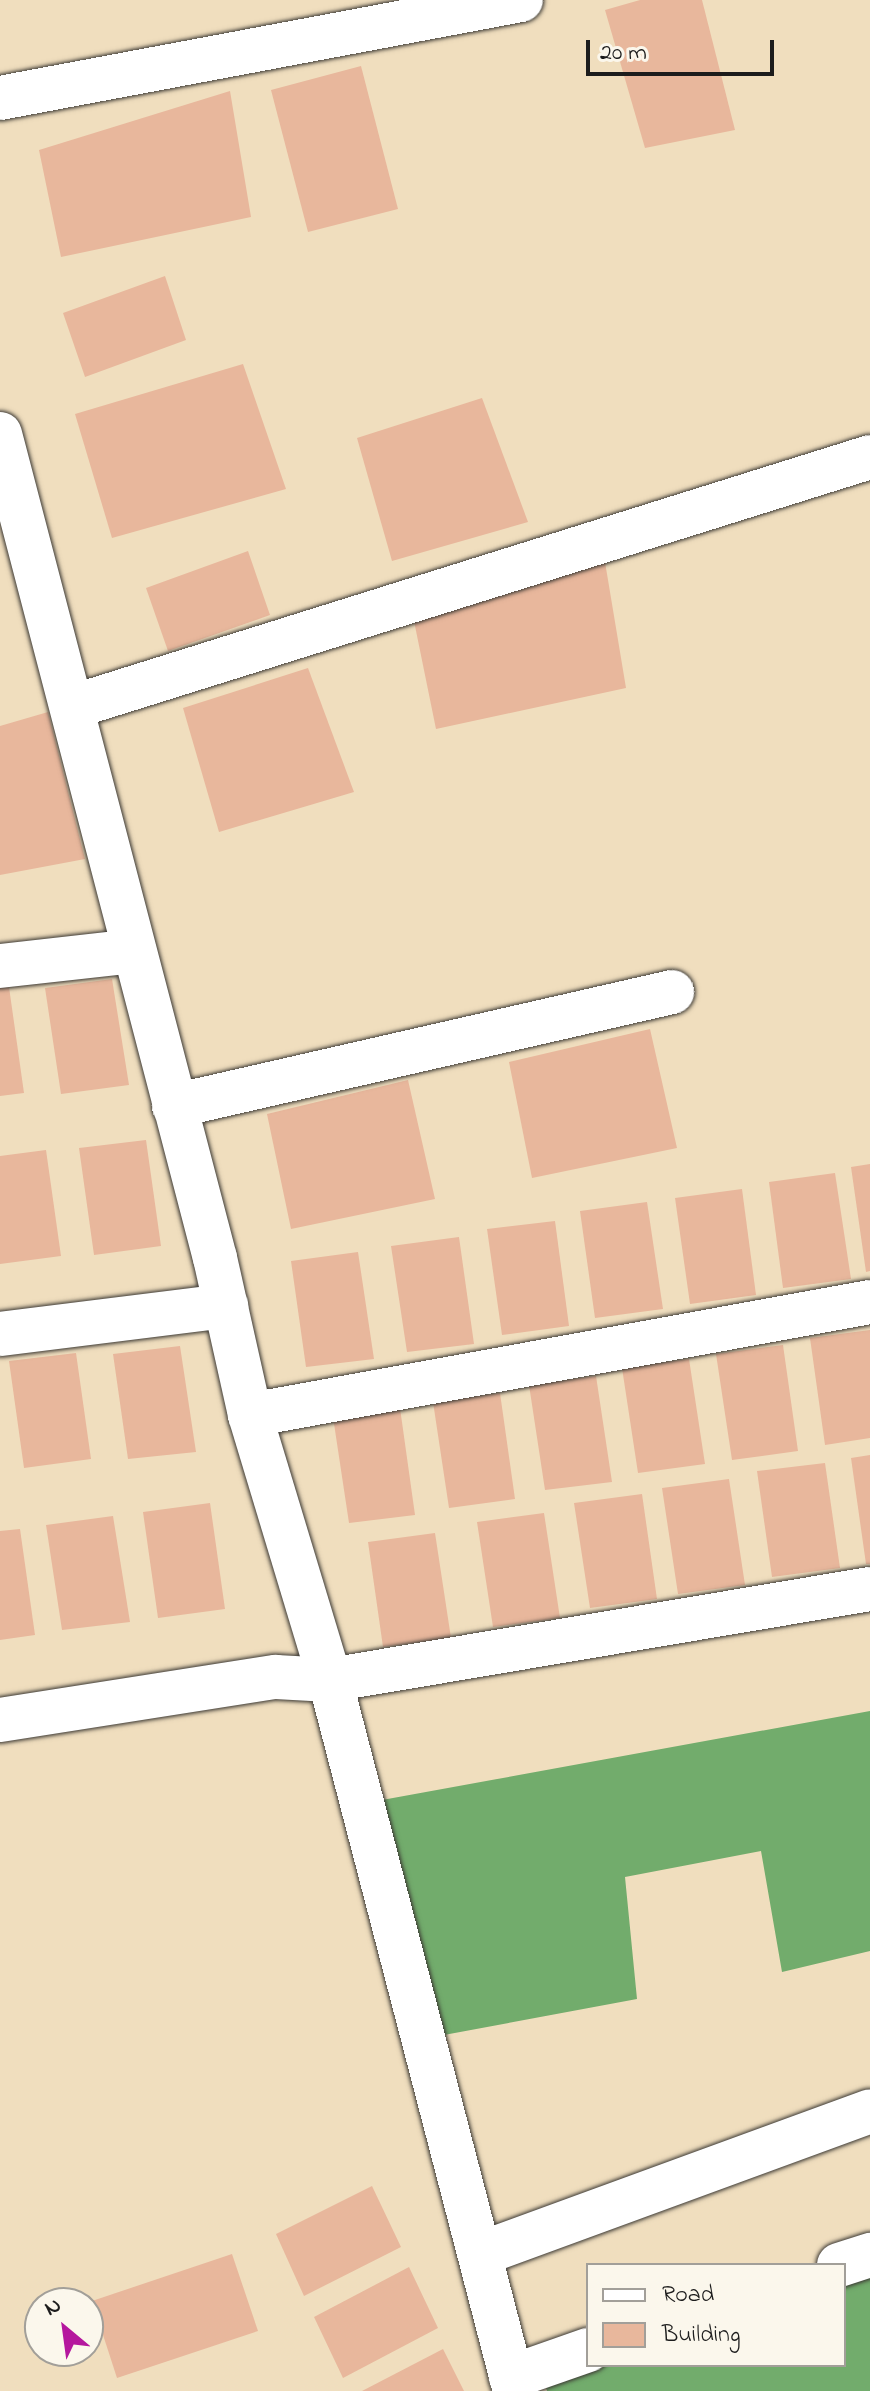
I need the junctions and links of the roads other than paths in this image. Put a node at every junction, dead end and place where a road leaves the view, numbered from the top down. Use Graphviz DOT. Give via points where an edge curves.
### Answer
graph roads {
  1 [pos="521,0"];
  2 [pos="0,98"];
  3 [pos="0,434"];
  4 [pos="870,457"];
  5 [pos="72,707"];
  6 [pos="133,951"];
  7 [pos="0,966"];
  8 [pos="672,992"];
  9 [pos="174,1106"];
  10 [pos="870,1302"];
  11 [pos="226,1306"];
  12 [pos="0,1334"];
  13 [pos="250,1415"];
  14 [pos="870,1589"];
  15 [pos="330,1680"];
  16 [pos="0,1720"];
  17 [pos="870,2111"];
  18 [pos="480,2254"];
  19 [pos="870,2255"];
  20 [pos="845,2263"];
  21 [pos="586,2351"];
  22 [pos="513,2384"];
  1 -- 2 [label="street"];
  3 -- 5 [label="street"];
  4 -- 5 [label="street"];
  5 -- 6 [label="street"];
  6 -- 7 [label="street"];
  6 -- 9 [label="street"];
  8 -- 9 [label="street"];
  9 -- 11 [label="street"];
  10 -- 13 [label="street"];
  11 -- 12 [label="street"];
  11 -- 13 [label="street"];
  13 -- 15 [label="street"];
  14 -- 15 [label="street"];
  15 -- 16 [label="street" via="276,1677"];
  15 -- 18 [label="street"];
  17 -- 18 [label="street"];
  18 -- 22 [label="street"];
  19 -- 20 [label="street"];
  21 -- 22 [label="street"];
}
